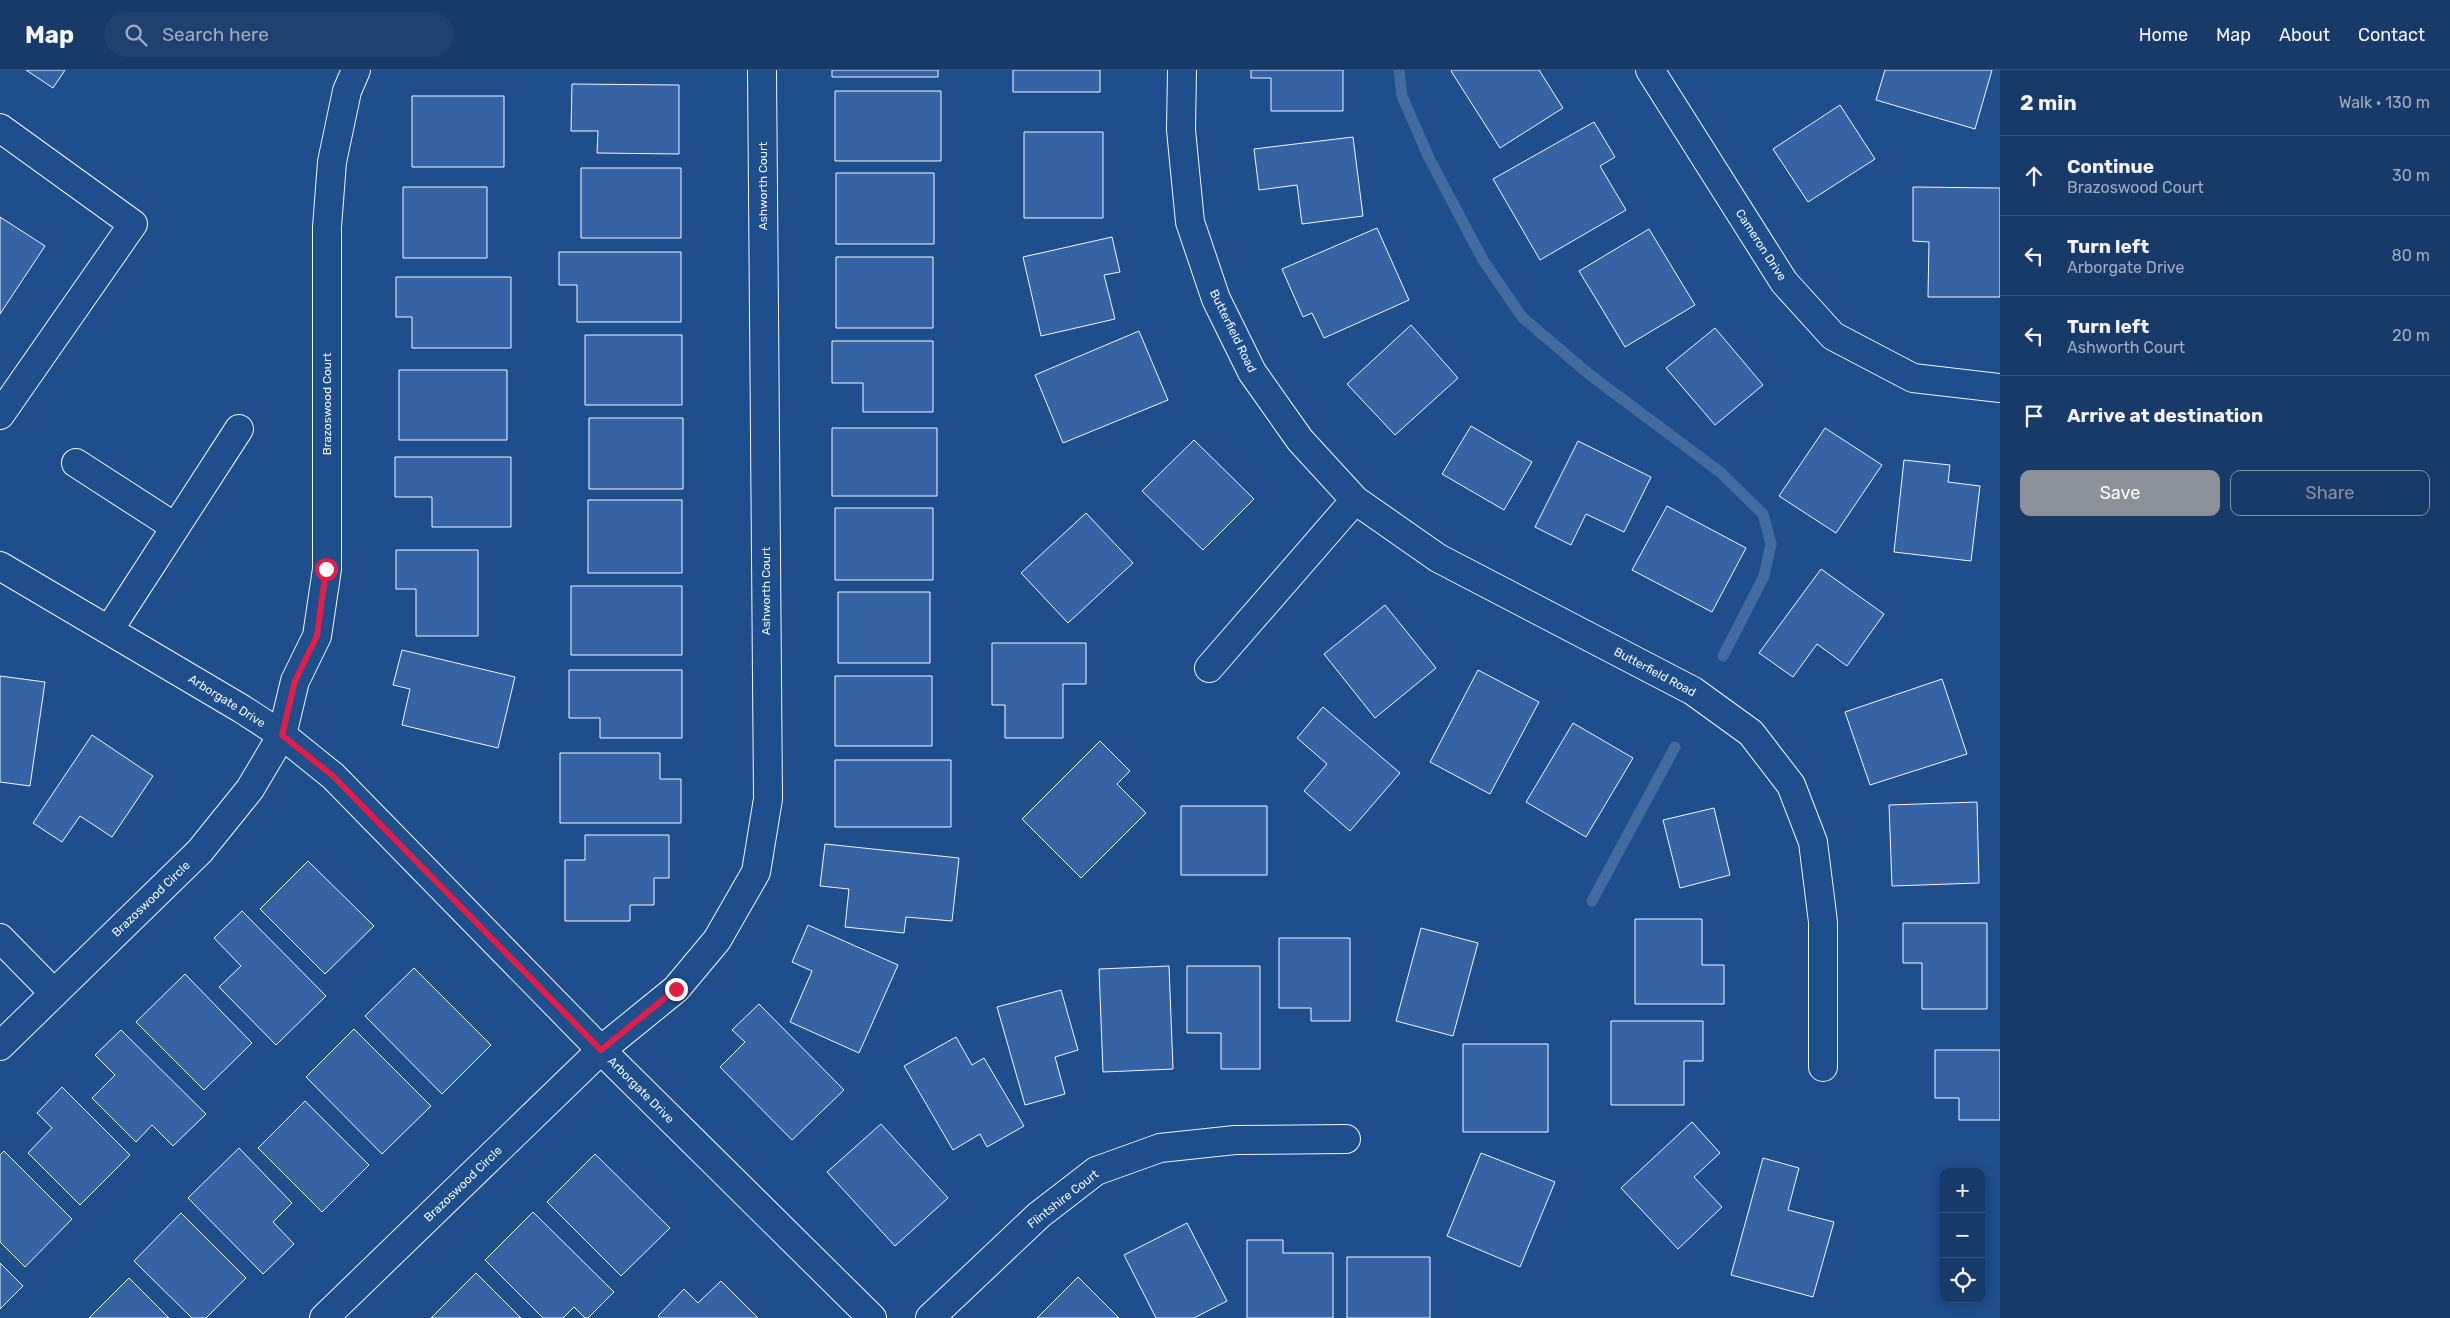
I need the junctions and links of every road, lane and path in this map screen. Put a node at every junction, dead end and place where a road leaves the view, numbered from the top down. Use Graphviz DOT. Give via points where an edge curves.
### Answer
graph roads {
  1 [pos="356,70"];
  2 [pos="762,70"];
  3 [pos="1182,70"];
  4 [pos="1653,71"];
  5 [pos="0,128"];
  6 [pos="2000,388"];
  7 [pos="0,415"];
  8 [pos="239,429"];
  9 [pos="76,463"];
  10 [pos="1355,500"];
  11 [pos="175,527"];
  12 [pos="0,566"];
  13 [pos="110,630"];
  14 [pos="1209,668"];
  15 [pos="282,735"];
  16 [pos="0,938"];
  17 [pos="54,992"];
  18 [pos="0,1046"];
  19 [pos="601,1050"];
  20 [pos="1823,1067"];
  21 [pos="1346,1139"];
  22 [pos="324,1318"];
  23 [pos="872,1318"];
  24 [pos="930,1318"];
  1 -- 15 [label="street, Brazoswood Court" via="347,90 332,162 326,227 326,569 317,636 295,681"];
  2 -- 19 [label="street, Ashworth Court" via="768,798 756,872 716,940 676,989"];
  3 -- 10 [label="street, Butterfield Road" via="1181,130 1190,222 1216,298 1257,379 1300,440"];
  4 -- 6 [label="street, Cameron Drive" via="1784,282 1833,336 1913,378"];
  5 -- 7 [label="street" via="133,224"];
  8 -- 11 [label="street"];
  9 -- 11 [label="street"];
  10 -- 14 [label="street"];
  10 -- 20 [label="street, Butterfield Road" via="1438,558 1693,691 1751,733 1791,784 1813,842 1823,922"];
  11 -- 13 [label="street"];
  12 -- 13 [label="street, Arborgate Drive"];
  13 -- 15 [label="street, Arborgate Drive"];
  15 -- 17 [label="street, Brazoswood Circle" via="250,789 200,852"];
  15 -- 19 [label="street, Arborgate Drive" via="333,776"];
  16 -- 17 [label="street"];
  17 -- 18 [label="street, Brazoswood Circle"];
  19 -- 22 [label="street, Brazoswood Circle"];
  19 -- 23 [label="street, Arborgate Drive"];
  21 -- 24 [label="street, Flintshire Court" via="1235,1140 1160,1148 1096,1171 1039,1215"];
}
